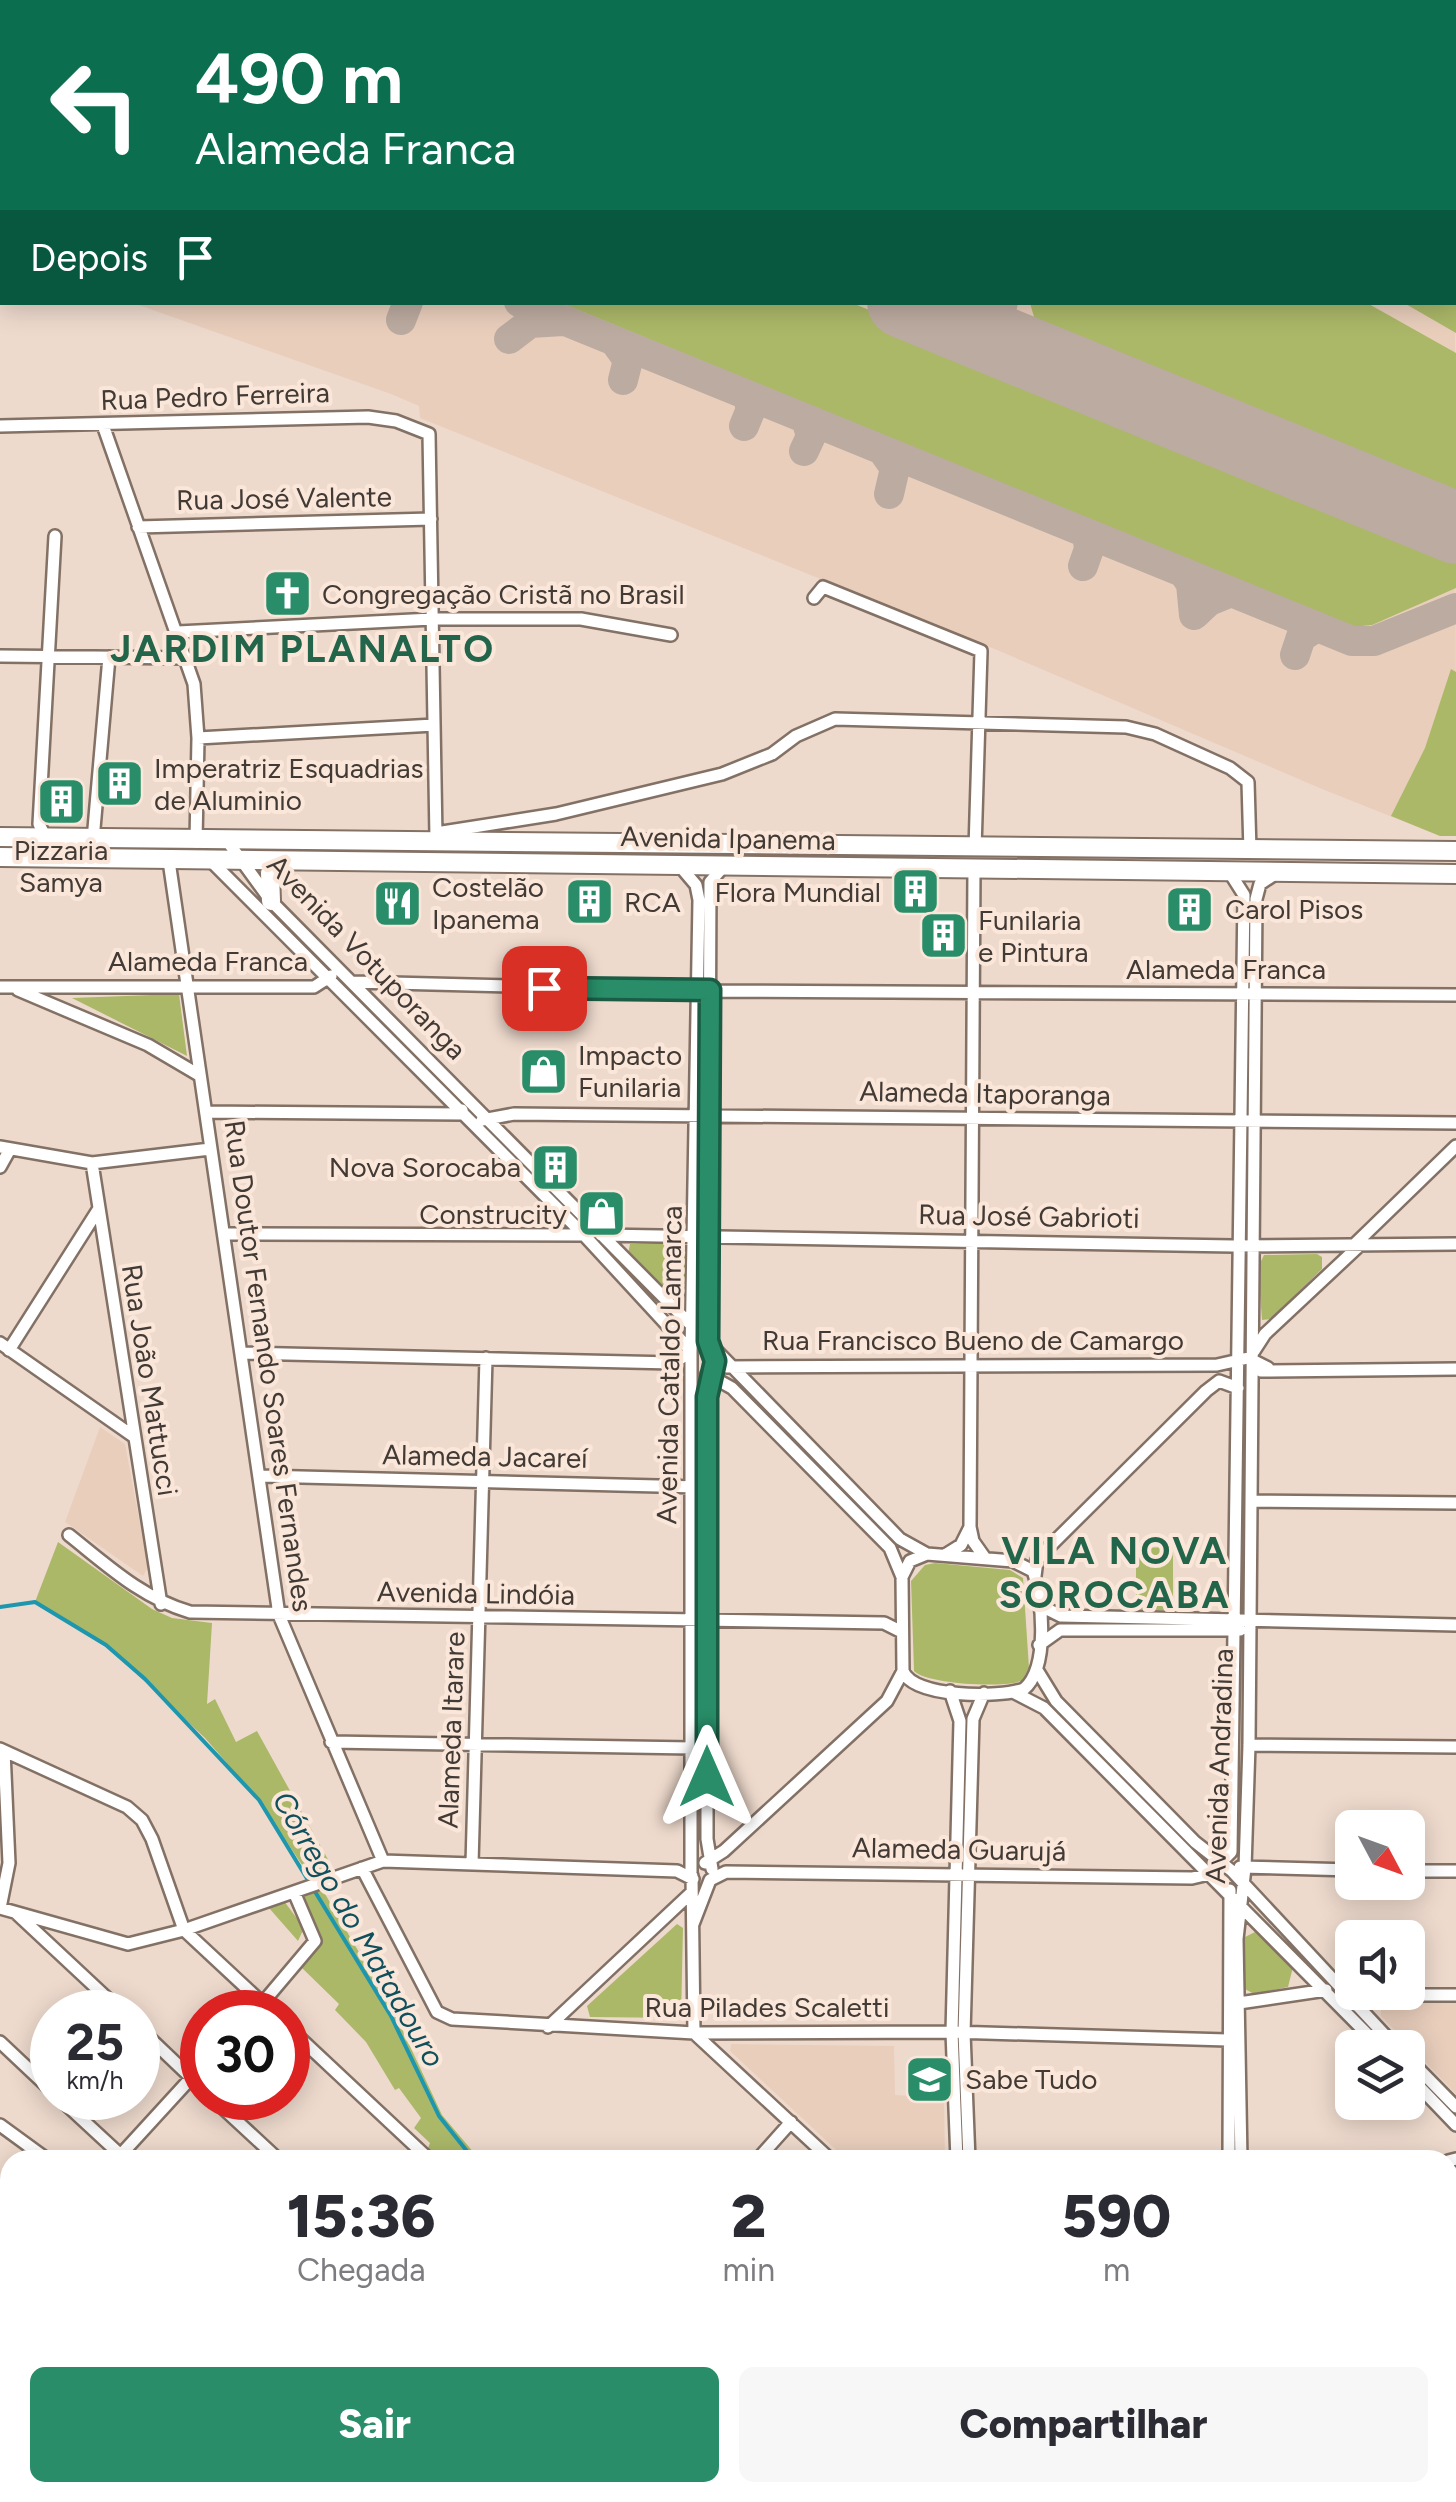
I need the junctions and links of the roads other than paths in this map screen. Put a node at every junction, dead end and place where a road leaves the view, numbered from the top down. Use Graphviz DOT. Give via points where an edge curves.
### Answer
graph roads {
  1 [pos="103,425"];
  2 [pos="0,426"];
  3 [pos="430,519"];
  4 [pos="138,526"];
  5 [pos="55,536"];
  6 [pos="814,598"];
  7 [pos="432,619"];
  8 [pos="178,632"];
  9 [pos="670,635"];
  10 [pos="0,656"];
  11 [pos="49,656"];
  12 [pos="110,657"];
  13 [pos="188,658"];
  14 [pos="978,722"];
  15 [pos="434,726"];
  16 [pos="198,738"];
  17 [pos="556,814"];
  18 [pos="0,838"];
  19 [pos="46,838"];
  20 [pos="436,838"];
  21 [pos="93,840"];
  22 [pos="196,842"];
  23 [pos="228,842"];
  24 [pos="551,846"];
  25 [pos="1250,850"];
  26 [pos="1456,851"];
  27 [pos="0,857"];
  28 [pos="56,858"];
  29 [pos="975,858"];
  30 [pos="169,860"];
  31 [pos="211,862"];
  32 [pos="243,862"];
  33 [pos="280,862"];
  34 [pos="678,865"];
  35 [pos="724,866"];
  36 [pos="1226,870"];
  37 [pos="1282,871"];
  38 [pos="1456,874"];
  39 [pos="271,901"];
  40 [pos="335,964"];
  41 [pos="329,980"];
  42 [pos="353,982"];
  43 [pos="396,984"];
  44 [pos="68,986"];
  45 [pos="187,986"];
  46 [pos="6,987"];
  47 [pos="703,991"];
  48 [pos="974,993"];
  49 [pos="1241,994"];
  50 [pos="1256,994"];
  51 [pos="1456,995"];
  52 [pos="380,1009"];
  53 [pos="65,1012"];
  54 [pos="199,1075"];
  55 [pos="444,1095"];
  56 [pos="206,1112"];
  57 [pos="474,1113"];
  58 [pos="434,1114"];
  59 [pos="514,1114"];
  60 [pos="702,1115"];
  61 [pos="972,1118"];
  62 [pos="1240,1120"];
  63 [pos="1255,1120"];
  64 [pos="1454,1124"];
  65 [pos="506,1139"];
  66 [pos="1456,1146"];
  67 [pos="5,1148"];
  68 [pos="210,1149"];
  69 [pos="92,1163"];
  70 [pos="0,1167"];
  71 [pos="98,1210"];
  72 [pos="563,1214"];
  73 [pos="226,1234"];
  74 [pos="552,1235"];
  75 [pos="584,1235"];
  76 [pos="600,1235"];
  77 [pos="701,1239"];
  78 [pos="972,1239"];
  79 [pos="1359,1244"];
  80 [pos="1456,1244"];
  81 [pos="1246,1246"];
  82 [pos="1325,1246"];
  83 [pos="1332,1268"];
  84 [pos="693,1302"];
  85 [pos="676,1310"];
  86 [pos="679,1334"];
  87 [pos="697,1339"];
  88 [pos="5,1347"];
  89 [pos="244,1353"];
  90 [pos="486,1358"];
  91 [pos="1247,1358"];
  92 [pos="670,1363"];
  93 [pos="730,1365"];
  94 [pos="757,1365"];
  95 [pos="972,1365"];
  96 [pos="1204,1365"];
  97 [pos="1268,1368"];
  98 [pos="1456,1369"];
  99 [pos="710,1376"];
  100 [pos="1243,1379"];
  101 [pos="726,1384"];
  102 [pos="751,1387"];
  103 [pos="1206,1391"];
  104 [pos="707,1397"];
  105 [pos="133,1436"];
  106 [pos="261,1476"];
  107 [pos="483,1481"];
  108 [pos="693,1487"];
  109 [pos="708,1487"];
  110 [pos="1250,1501"];
  111 [pos="1456,1503"];
  112 [pos="970,1527"];
  113 [pos="70,1536"];
  114 [pos="928,1554"];
  115 [pos="944,1556"];
  116 [pos="986,1558"];
  117 [pos="1035,1576"];
  118 [pos="902,1577"];
  119 [pos="161,1604"];
  120 [pos="1038,1604"];
  121 [pos="279,1615"];
  122 [pos="479,1619"];
  123 [pos="699,1619"];
  124 [pos="1242,1624"];
  125 [pos="1456,1625"];
  126 [pos="902,1632"];
  127 [pos="1039,1646"];
  128 [pos="1038,1670"];
  129 [pos="903,1671"];
  130 [pos="950,1692"];
  131 [pos="1013,1692"];
  132 [pos="984,1693"];
  133 [pos="331,1742"];
  134 [pos="477,1743"];
  135 [pos="1249,1745"];
  136 [pos="1456,1747"];
  137 [pos="692,1748"];
  138 [pos="2,1750"];
  139 [pos="1183,1848"];
  140 [pos="381,1862"];
  141 [pos="1221,1863"];
  142 [pos="472,1864"];
  143 [pos="362,1868"];
  144 [pos="1245,1868"];
  145 [pos="709,1869"];
  146 [pos="1335,1870"];
  147 [pos="1425,1871"];
  148 [pos="1456,1872"];
  149 [pos="962,1874"];
  150 [pos="1209,1874"];
  151 [pos="1172,1877"];
  152 [pos="692,1879"];
  153 [pos="1242,1883"];
  154 [pos="297,1891"];
  155 [pos="1226,1892"];
  156 [pos="378,1898"];
  157 [pos="1239,1905"];
  158 [pos="4,1909"];
  159 [pos="692,1924"];
  160 [pos="1259,1926"];
  161 [pos="184,1930"];
  162 [pos="1237,1940"];
  163 [pos="1300,1966"];
  164 [pos="1335,1983"];
  165 [pos="97,1990"];
  166 [pos="244,1990"];
  167 [pos="278,1990"];
  168 [pos="1326,1990"];
  169 [pos="1425,1995"];
  170 [pos="1456,1995"];
  171 [pos="1285,1996"];
  172 [pos="1239,2003"];
  173 [pos="569,2008"];
  174 [pos="1360,2010"];
  175 [pos="548,2027"];
  176 [pos="575,2028"];
  177 [pos="1364,2030"];
  178 [pos="1379,2030"];
  179 [pos="958,2032"];
  180 [pos="694,2034"];
  181 [pos="728,2034"];
  182 [pos="1227,2040"];
  183 [pos="0,2042"];
  184 [pos="160,2048"];
  185 [pos="310,2048"];
  186 [pos="724,2060"];
  187 [pos="180,2067"];
  188 [pos="30,2070"];
  189 [pos="1425,2075"];
  190 [pos="180,2091"];
  191 [pos="1425,2093"];
  192 [pos="1456,2107"];
  193 [pos="82,2120"];
  194 [pos="236,2120"];
  195 [pos="792,2122"];
  196 [pos="0,2125"];
  197 [pos="1456,2125"];
  198 [pos="34,2150"];
  199 [pos="113,2150"];
  200 [pos="128,2150"];
  201 [pos="268,2150"];
  202 [pos="418,2150"];
  203 [pos="766,2150"];
  204 [pos="821,2150"];
  205 [pos="963,2150"];
  206 [pos="1234,2150"];
  207 [pos="1235,2150"];
  1 -- 2 [label="street, Rua Pedro Ferreira"];
  1 -- 3 [label="street, Rua Pedro Ferreira" via="368,416 396,421 428,434"];
  1 -- 4 [label="street"];
  3 -- 4 [label="street, Rua José Valente"];
  3 -- 7 [label="street"];
  4 -- 8 [label="street"];
  5 -- 11 [label="street"];
  6 -- 14 [label="street" via="823,587 980,650"];
  7 -- 8 [label="street"];
  7 -- 9 [label="street" via="581,620"];
  7 -- 15 [label="street"];
  8 -- 13 [label="street"];
  10 -- 11 [label="street"];
  11 -- 12 [label="street"];
  11 -- 19 [label="street" via="39,824"];
  12 -- 13 [label="street"];
  12 -- 21 [label="street"];
  13 -- 16 [label="street"];
  14 -- 17 [label="street" via="835,719 722,774"];
  14 -- 25 [label="street" via="1126,727 1230,768 1248,782"];
  14 -- 29 [label="street"];
  15 -- 16 [label="street"];
  15 -- 20 [label="street"];
  16 -- 22 [label="street"];
  17 -- 20 [label="street"];
  17 -- 24 [label="street"];
  18 -- 19 [label="main road, Avenida Ipanema"];
  19 -- 21 [label="main road, Avenida Ipanema"];
  19 -- 28 [label="street"];
  20 -- 23 [label="main road, Avenida Ipanema"];
  20 -- 24 [label="main road, Avenida Ipanema"];
  21 -- 22 [label="main road, Avenida Ipanema"];
  22 -- 23 [label="main road, Avenida Ipanema"];
  23 -- 32 [label="street, Avenida Votuporanga"];
  24 -- 29 [label="main road, Avenida Ipanema"];
  25 -- 26 [label="main road, Avenida Ipanema"];
  25 -- 29 [label="main road, Avenida Ipanema"];
  27 -- 28 [label="main road, Avenida Ipanema"];
  28 -- 30 [label="main road, Avenida Ipanema"];
  29 -- 35 [label="main road, Avenida Ipanema"];
  29 -- 36 [label="main road, Avenida Ipanema"];
  29 -- 48 [label="street"];
  30 -- 31 [label="main road, Avenida Ipanema"];
  30 -- 45 [label="street, Rua Doutor Fernando Soares Fernandes"];
  31 -- 32 [label="main road, Avenida Ipanema"];
  31 -- 41 [label="street, Avenida Votuporanga"];
  32 -- 33 [label="main road, Avenida Ipanema"];
  32 -- 39 [label="street, Avenida Votuporanga"];
  33 -- 34 [label="main road, Avenida Ipanema"];
  33 -- 39 [label="main road" via="270,873"];
  34 -- 35 [label="main road, Avenida Ipanema"];
  34 -- 47 [label="street, Avenida Cataldo Lamarca" via="696,885 699,900"];
  35 -- 47 [label="street, Avenida Cataldo Lamarca" via="710,882"];
  36 -- 37 [label="main road, Avenida Ipanema"];
  36 -- 49 [label="street, Avenida Andradina" via="1244,895"];
  37 -- 38 [label="main road, Avenida Ipanema"];
  37 -- 50 [label="street, Avenida Andradina" via="1260,884 1256,899"];
  39 -- 40 [label="street, Avenida Votuporanga"];
  40 -- 41 [label="street, Alameda Franca"];
  40 -- 42 [label="street, Avenida Votuporanga"];
  41 -- 45 [label="street, Alameda Franca" via="314,988"];
  41 -- 55 [label="street, Avenida Votuporanga"];
  42 -- 43 [label="street, Alameda Franca"];
  42 -- 52 [label="street, Avenida Votuporanga"];
  43 -- 47 [label="street, Alameda Franca"];
  43 -- 52 [label="street" via="379,998"];
  44 -- 45 [label="street, Alameda Franca"];
  44 -- 46 [label="street, Alameda Franca"];
  44 -- 53 [label="street, Alameda Franca"];
  45 -- 54 [label="street, Rua Doutor Fernando Soares Fernandes"];
  46 -- 53 [label="street, Alameda Franca"];
  47 -- 48 [label="street, Alameda Franca"];
  47 -- 60 [label="street, Avenida Cataldo Lamarca"];
  48 -- 49 [label="street, Alameda Franca"];
  48 -- 61 [label="street"];
  49 -- 50 [label="street, Alameda Franca"];
  49 -- 62 [label="street, Avenida Andradina"];
  50 -- 51 [label="street, Alameda Franca"];
  50 -- 63 [label="street, Avenida Andradina"];
  52 -- 57 [label="street, Avenida Votuporanga"];
  53 -- 54 [label="street, Alameda Franca" via="148,1044"];
  54 -- 56 [label="street, Rua Doutor Fernando Soares Fernandes"];
  55 -- 57 [label="street, Avenida Votuporanga"];
  55 -- 58 [label="street"];
  56 -- 58 [label="street, Alameda Itaporanga"];
  56 -- 68 [label="street, Rua Doutor Fernando Soares Fernandes"];
  57 -- 58 [label="street, Alameda Itaporanga"];
  57 -- 59 [label="street, Alameda Itaporanga"];
  57 -- 65 [label="street, Avenida Votuporanga"];
  57 -- 72 [label="street, Avenida Votuporanga"];
  59 -- 60 [label="street, Alameda Itaporanga"];
  59 -- 65 [label="street"];
  60 -- 61 [label="street, Alameda Itaporanga"];
  60 -- 77 [label="street, Avenida Cataldo Lamarca"];
  61 -- 62 [label="street, Alameda Itaporanga"];
  61 -- 78 [label="street"];
  62 -- 63 [label="street, Alameda Itaporanga"];
  62 -- 81 [label="street, Avenida Andradina"];
  63 -- 64 [label="street, Alameda Itaporanga"];
  63 -- 81 [label="street, Avenida Andradina"];
  65 -- 76 [label="street, Avenida Votuporanga"];
  66 -- 79 [label="street"];
  67 -- 69 [label="street"];
  67 -- 70 [label="street"];
  68 -- 69 [label="street"];
  68 -- 73 [label="street, Rua Doutor Fernando Soares Fernandes"];
  69 -- 71 [label="street, Rua João Mattucci"];
  71 -- 88 [label="street"];
  71 -- 105 [label="street, Rua João Mattucci"];
  72 -- 74 [label="street" via="562,1229"];
  72 -- 75 [label="street, Avenida Votuporanga"];
  73 -- 74 [label="street"];
  73 -- 89 [label="street, Rua Doutor Fernando Soares Fernandes"];
  74 -- 75 [label="street"];
  75 -- 86 [label="street, Avenida Votuporanga"];
  76 -- 77 [label="street, Rua José Gabrioti"];
  76 -- 85 [label="street, Avenida Votuporanga"];
  77 -- 78 [label="street, Rua José Gabrioti"];
  77 -- 84 [label="street, Avenida Cataldo Lamarca"];
  77 -- 87 [label="street, Avenida Cataldo Lamarca"];
  78 -- 81 [label="street, Rua José Gabrioti"];
  78 -- 95 [label="street"];
  79 -- 80 [label="street, Rua José Gabrioti"];
  79 -- 82 [label="street, Rua José Gabrioti"];
  79 -- 83 [label="street"];
  81 -- 82 [label="street, Rua José Gabrioti"];
  81 -- 91 [label="street, Avenida Andradina"];
  82 -- 83 [label="street"];
  83 -- 91 [label="street"];
  84 -- 85 [label="street" via="688,1310"];
  84 -- 87 [label="street, Avenida Cataldo Lamarca"];
  85 -- 87 [label="street, Avenida Votuporanga"];
  86 -- 87 [label="street, Avenida Votuporanga"];
  86 -- 92 [label="street" via="681,1353"];
  87 -- 92 [label="street"];
  87 -- 93 [label="street, Avenida Votuporanga"];
  87 -- 99 [label="street, Avenida Votuporanga"];
  87 -- 99 [label="street, Avenida Cataldo Lamarca" via="715,1361"];
  87 -- 108 [label="street, Avenida Cataldo Lamarca"];
  88 -- 105 [label="street"];
  89 -- 90 [label="street"];
  89 -- 106 [label="street, Rua Doutor Fernando Soares Fernandes"];
  90 -- 92 [label="street"];
  90 -- 107 [label="street, Alameda Itarare"];
  91 -- 96 [label="street, Rua Francisco Bueno de Camargo"];
  91 -- 97 [label="street"];
  91 -- 100 [label="street, Avenida Andradina"];
  93 -- 94 [label="street, Rua Francisco Bueno de Camargo"];
  93 -- 99 [label="street, Rua Francisco Bueno de Camargo"];
  93 -- 102 [label="street, Avenida Votuporanga"];
  94 -- 95 [label="street, Rua Francisco Bueno de Camargo"];
  94 -- 102 [label="street" via="749,1375"];
  95 -- 96 [label="street, Rua Francisco Bueno de Camargo"];
  95 -- 112 [label="street"];
  96 -- 103 [label="street" via="1212,1379"];
  97 -- 98 [label="street"];
  97 -- 100 [label="street"];
  99 -- 101 [label="street, Avenida Votuporanga"];
  99 -- 104 [label="street, Avenida Cataldo Lamarca"];
  100 -- 103 [label="street" via="1219,1381"];
  100 -- 110 [label="street, Avenida Andradina"];
  100 -- 124 [label="street, Avenida Andradina"];
  101 -- 104 [label="street, Avenida Cataldo Lamarca"];
  101 -- 118 [label="street, Avenida Votuporanga" via="890,1548"];
  102 -- 114 [label="street, Avenida Votuporanga" via="900,1539"];
  103 -- 117 [label="street" via="1046,1550"];
  104 -- 109 [label="street, Avenida Cataldo Lamarca"];
  105 -- 119 [label="street, Rua João Mattucci"];
  106 -- 107 [label="street, Alameda Jacareí"];
  106 -- 121 [label="street, Rua Doutor Fernando Soares Fernandes"];
  107 -- 108 [label="street, Alameda Jacareí"];
  107 -- 122 [label="street, Alameda Itarare"];
  108 -- 109 [label="street, Alameda Jacareí"];
  108 -- 123 [label="street, Avenida Cataldo Lamarca"];
  109 -- 123 [label="street, Avenida Cataldo Lamarca"];
  110 -- 111 [label="street"];
  110 -- 124 [label="street, Avenida Andradina"];
  112 -- 115 [label="street" via="961,1545"];
  112 -- 116 [label="street"];
  113 -- 119 [label="street, Avenida Lindóia"];
  114 -- 115 [label="street"];
  114 -- 118 [label="street" via="910,1561"];
  115 -- 116 [label="street"];
  116 -- 117 [label="street" via="1022,1562"];
  117 -- 120 [label="street"];
  118 -- 126 [label="street"];
  119 -- 121 [label="street, Avenida Lindóia" via="190,1612"];
  120 -- 124 [label="street" via="1061,1616"];
  120 -- 127 [label="street"];
  121 -- 122 [label="street, Avenida Lindóia"];
  121 -- 133 [label="street, Rua Doutor Fernando Soares Fernandes"];
  122 -- 123 [label="street, Avenida Lindóia"];
  122 -- 134 [label="street, Alameda Itarare"];
  123 -- 126 [label="street, Avenida Lindóia" via="884,1623"];
  123 -- 137 [label="street, Avenida Cataldo Lamarca"];
  123 -- 145 [label="street, Avenida Cataldo Lamarca"];
  124 -- 125 [label="street"];
  124 -- 127 [label="street" via="1060,1630"];
  124 -- 135 [label="street, Avenida Andradina"];
  124 -- 141 [label="street, Avenida Andradina" via="1231,1849"];
  126 -- 129 [label="street"];
  127 -- 128 [label="street"];
  128 -- 131 [label="street" via="1030,1684"];
  128 -- 141 [label="street" via="1056,1701"];
  129 -- 130 [label="street" via="917,1688"];
  129 -- 145 [label="street" via="888,1701"];
  130 -- 132 [label="street"];
  130 -- 149 [label="street" via="960,1721"];
  131 -- 132 [label="street"];
  131 -- 139 [label="street" via="1044,1708"];
  132 -- 149 [label="street" via="973,1720"];
  133 -- 134 [label="street"];
  133 -- 140 [label="street, Rua Doutor Fernando Soares Fernandes"];
  134 -- 137 [label="street"];
  134 -- 142 [label="street, Alameda Itarare"];
  135 -- 136 [label="street"];
  135 -- 144 [label="street, Avenida Andradina"];
  137 -- 152 [label="street, Avenida Cataldo Lamarca"];
  138 -- 158 [label="street" via="9,1863"];
  138 -- 161 [label="street" via="142,1820"];
  139 -- 150 [label="street"];
  139 -- 151 [label="street"];
  140 -- 142 [label="street"];
  140 -- 143 [label="street"];
  140 -- 156 [label="street"];
  141 -- 144 [label="street"];
  141 -- 150 [label="street"];
  141 -- 153 [label="street"];
  142 -- 152 [label="street" via="677,1871"];
  143 -- 154 [label="street"];
  143 -- 156 [label="street, Rua Pilades Scaletti"];
  144 -- 146 [label="street"];
  144 -- 153 [label="street, Avenida Andradina"];
  145 -- 149 [label="street, Alameda Guarujá"];
  145 -- 152 [label="street" via="701,1884"];
  145 -- 152 [label="street" via="695,1865"];
  145 -- 159 [label="street, Avenida Cataldo Lamarca"];
  147 -- 148 [label="street"];
  149 -- 151 [label="street, Alameda Guarujá"];
  149 -- 179 [label="street"];
  150 -- 151 [label="street, Alameda Guarujá"];
  150 -- 155 [label="street"];
  152 -- 159 [label="street, Avenida Cataldo Lamarca"];
  152 -- 173 [label="street" via="686,1902"];
  153 -- 155 [label="street"];
  153 -- 157 [label="street, Avenida Andradina"];
  153 -- 164 [label="street"];
  154 -- 161 [label="street"];
  154 -- 167 [label="street" via="314,1941"];
  155 -- 157 [label="street"];
  155 -- 182 [label="street, Avenida Andradina"];
  156 -- 175 [label="street, Rua Pilades Scaletti" via="443,2018"];
  157 -- 160 [label="street"];
  157 -- 162 [label="street, Avenida Andradina"];
  158 -- 161 [label="street" via="128,1944"];
  158 -- 165 [label="street"];
  159 -- 180 [label="street, Avenida Cataldo Lamarca"];
  160 -- 162 [label="street"];
  160 -- 163 [label="street"];
  161 -- 166 [label="street"];
  162 -- 172 [label="street, Avenida Andradina"];
  163 -- 168 [label="street"];
  163 -- 171 [label="street" via="1301,1981"];
  168 -- 171 [label="street"];
  168 -- 177 [label="street"];
  169 -- 170 [label="street"];
  171 -- 172 [label="street"];
  172 -- 207 [label="street, Avenida Andradina"];
  173 -- 175 [label="street"];
  173 -- 176 [label="street"];
  174 -- 178 [label="street"];
  175 -- 176 [label="street, Rua Pilades Scaletti"];
  176 -- 180 [label="street, Rua Pilades Scaletti"];
  179 -- 181 [label="street, Rua Pilades Scaletti"];
  179 -- 182 [label="street, Rua Pilades Scaletti"];
  179 -- 205 [label="street"];
  180 -- 181 [label="street, Rua Pilades Scaletti"];
  180 -- 186 [label="street"];
  181 -- 186 [label="street" via="720,2044"];
  182 -- 206 [label="street, Avenida Andradina"];
  183 -- 188 [label="street"];
  184 -- 187 [label="street"];
  185 -- 202 [label="street"];
  186 -- 195 [label="street"];
  189 -- 192 [label="street"];
  190 -- 200 [label="street"];
  191 -- 197 [label="street"];
  193 -- 199 [label="street"];
  194 -- 201 [label="street"];
  195 -- 203 [label="street"];
  195 -- 204 [label="street"];
  196 -- 198 [label="street"];
}
